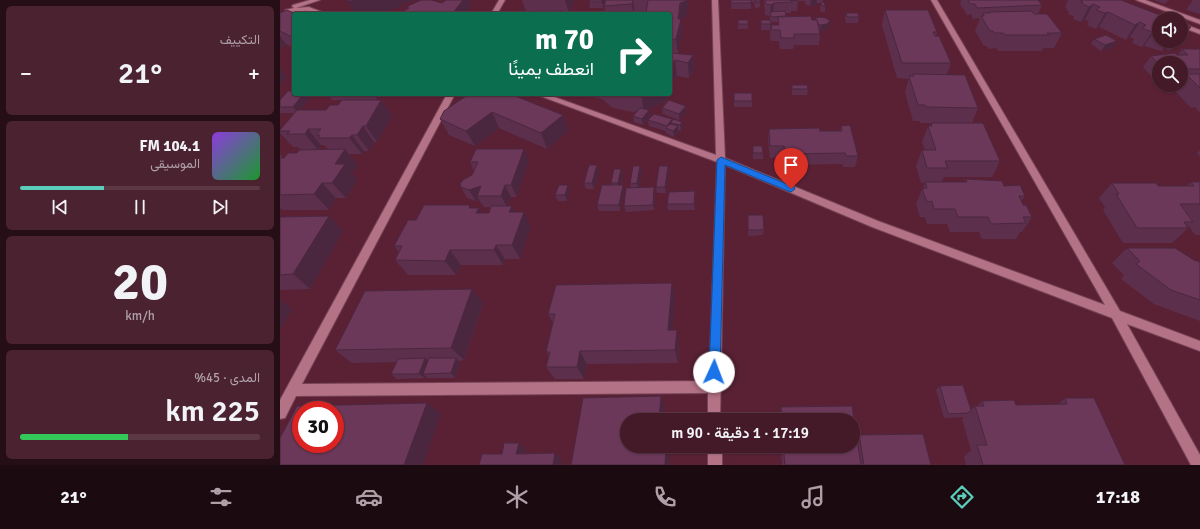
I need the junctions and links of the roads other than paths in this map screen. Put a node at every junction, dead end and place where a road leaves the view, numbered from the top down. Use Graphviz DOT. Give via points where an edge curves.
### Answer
graph roads {
  1 [pos="317,0"];
  2 [pos="502,0"];
  3 [pos="716,0"];
  4 [pos="934,0"];
  5 [pos="1139,0"];
  6 [pos="292,5"];
  7 [pos="318,12"];
  8 [pos="495,12"];
  9 [pos="281,13"];
  10 [pos="1200,22"];
  11 [pos="1188,28"];
  12 [pos="1200,32"];
  13 [pos="450,96"];
  14 [pos="545,96"];
  15 [pos="721,160"];
  16 [pos="1115,313"];
  17 [pos="1200,346"];
  18 [pos="714,387"];
  19 [pos="292,390"];
  20 [pos="282,406"];
  21 [pos="714,413"];
  22 [pos="715,453"];
  23 [pos="715,465"];
  24 [pos="1198,465"];
  1 -- 6 [label="street"];
  2 -- 8 [label="street"];
  3 -- 15 [label="street"];
  4 -- 16 [label="street"];
  5 -- 10 [label="street"];
  6 -- 7 [label="street"];
  6 -- 9 [label="street"];
  11 -- 12 [label="street"];
  13 -- 19 [label="street"];
  14 -- 15 [label="street"];
  15 -- 16 [label="street" via="875,224"];
  15 -- 18 [label="street"];
  16 -- 17 [label="street"];
  16 -- 24 [label="street"];
  18 -- 19 [label="street"];
  18 -- 21 [label="street"];
  19 -- 20 [label="street"];
  22 -- 23 [label="street"];
}
